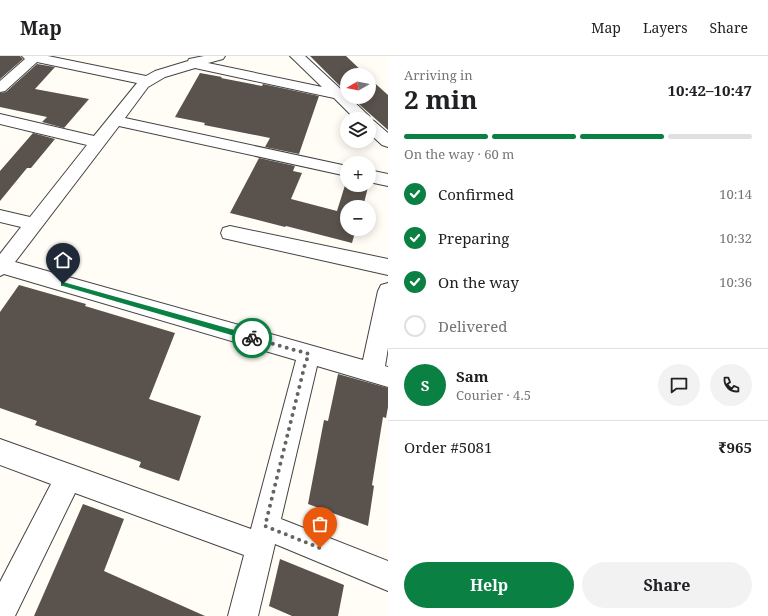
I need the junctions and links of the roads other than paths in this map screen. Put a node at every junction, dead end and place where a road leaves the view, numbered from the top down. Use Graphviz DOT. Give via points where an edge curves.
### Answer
graph roads {
  1 [pos="33,56"];
  2 [pos="218,56"];
  3 [pos="297,56"];
  4 [pos="192,59"];
  5 [pos="148,81"];
  6 [pos="0,88"];
  7 [pos="338,95"];
  8 [pos="356,112"];
  9 [pos="0,119"];
  10 [pos="114,120"];
  11 [pos="376,131"];
  12 [pos="97,142"];
  13 [pos="388,142"];
  14 [pos="340,169"];
  15 [pos="376,177"];
  16 [pos="388,180"];
  17 [pos="0,216"];
  18 [pos="34,224"];
  19 [pos="230,233"];
  20 [pos="388,267"];
  21 [pos="1,268"];
  22 [pos="388,291"];
  23 [pos="309,354"];
  24 [pos="380,374"];
  25 [pos="0,452"];
  26 [pos="69,477"];
  27 [pos="262,536"];
  28 [pos="388,576"];
  29 [pos="0,614"];
  30 [pos="242,616"];
  1 -- 5 [label="street"];
  1 -- 6 [label="street"];
  2 -- 4 [label="street"];
  3 -- 7 [label="street"];
  4 -- 5 [label="street"];
  4 -- 7 [label="street" via="202,66"];
  5 -- 10 [label="street" via="142,84"];
  7 -- 8 [label="street"];
  9 -- 12 [label="street"];
  10 -- 12 [label="street"];
  10 -- 14 [label="street"];
  11 -- 13 [label="street"];
  12 -- 18 [label="street"];
  15 -- 16 [label="street"];
  17 -- 18 [label="street"];
  18 -- 21 [label="street"];
  19 -- 20 [label="street"];
  21 -- 23 [label="street"];
  22 -- 24 [label="street"];
  23 -- 24 [label="street"];
  23 -- 27 [label="street"];
  25 -- 26 [label="street"];
  26 -- 27 [label="street"];
  26 -- 29 [label="street"];
  27 -- 28 [label="street"];
  27 -- 30 [label="street"];
}
